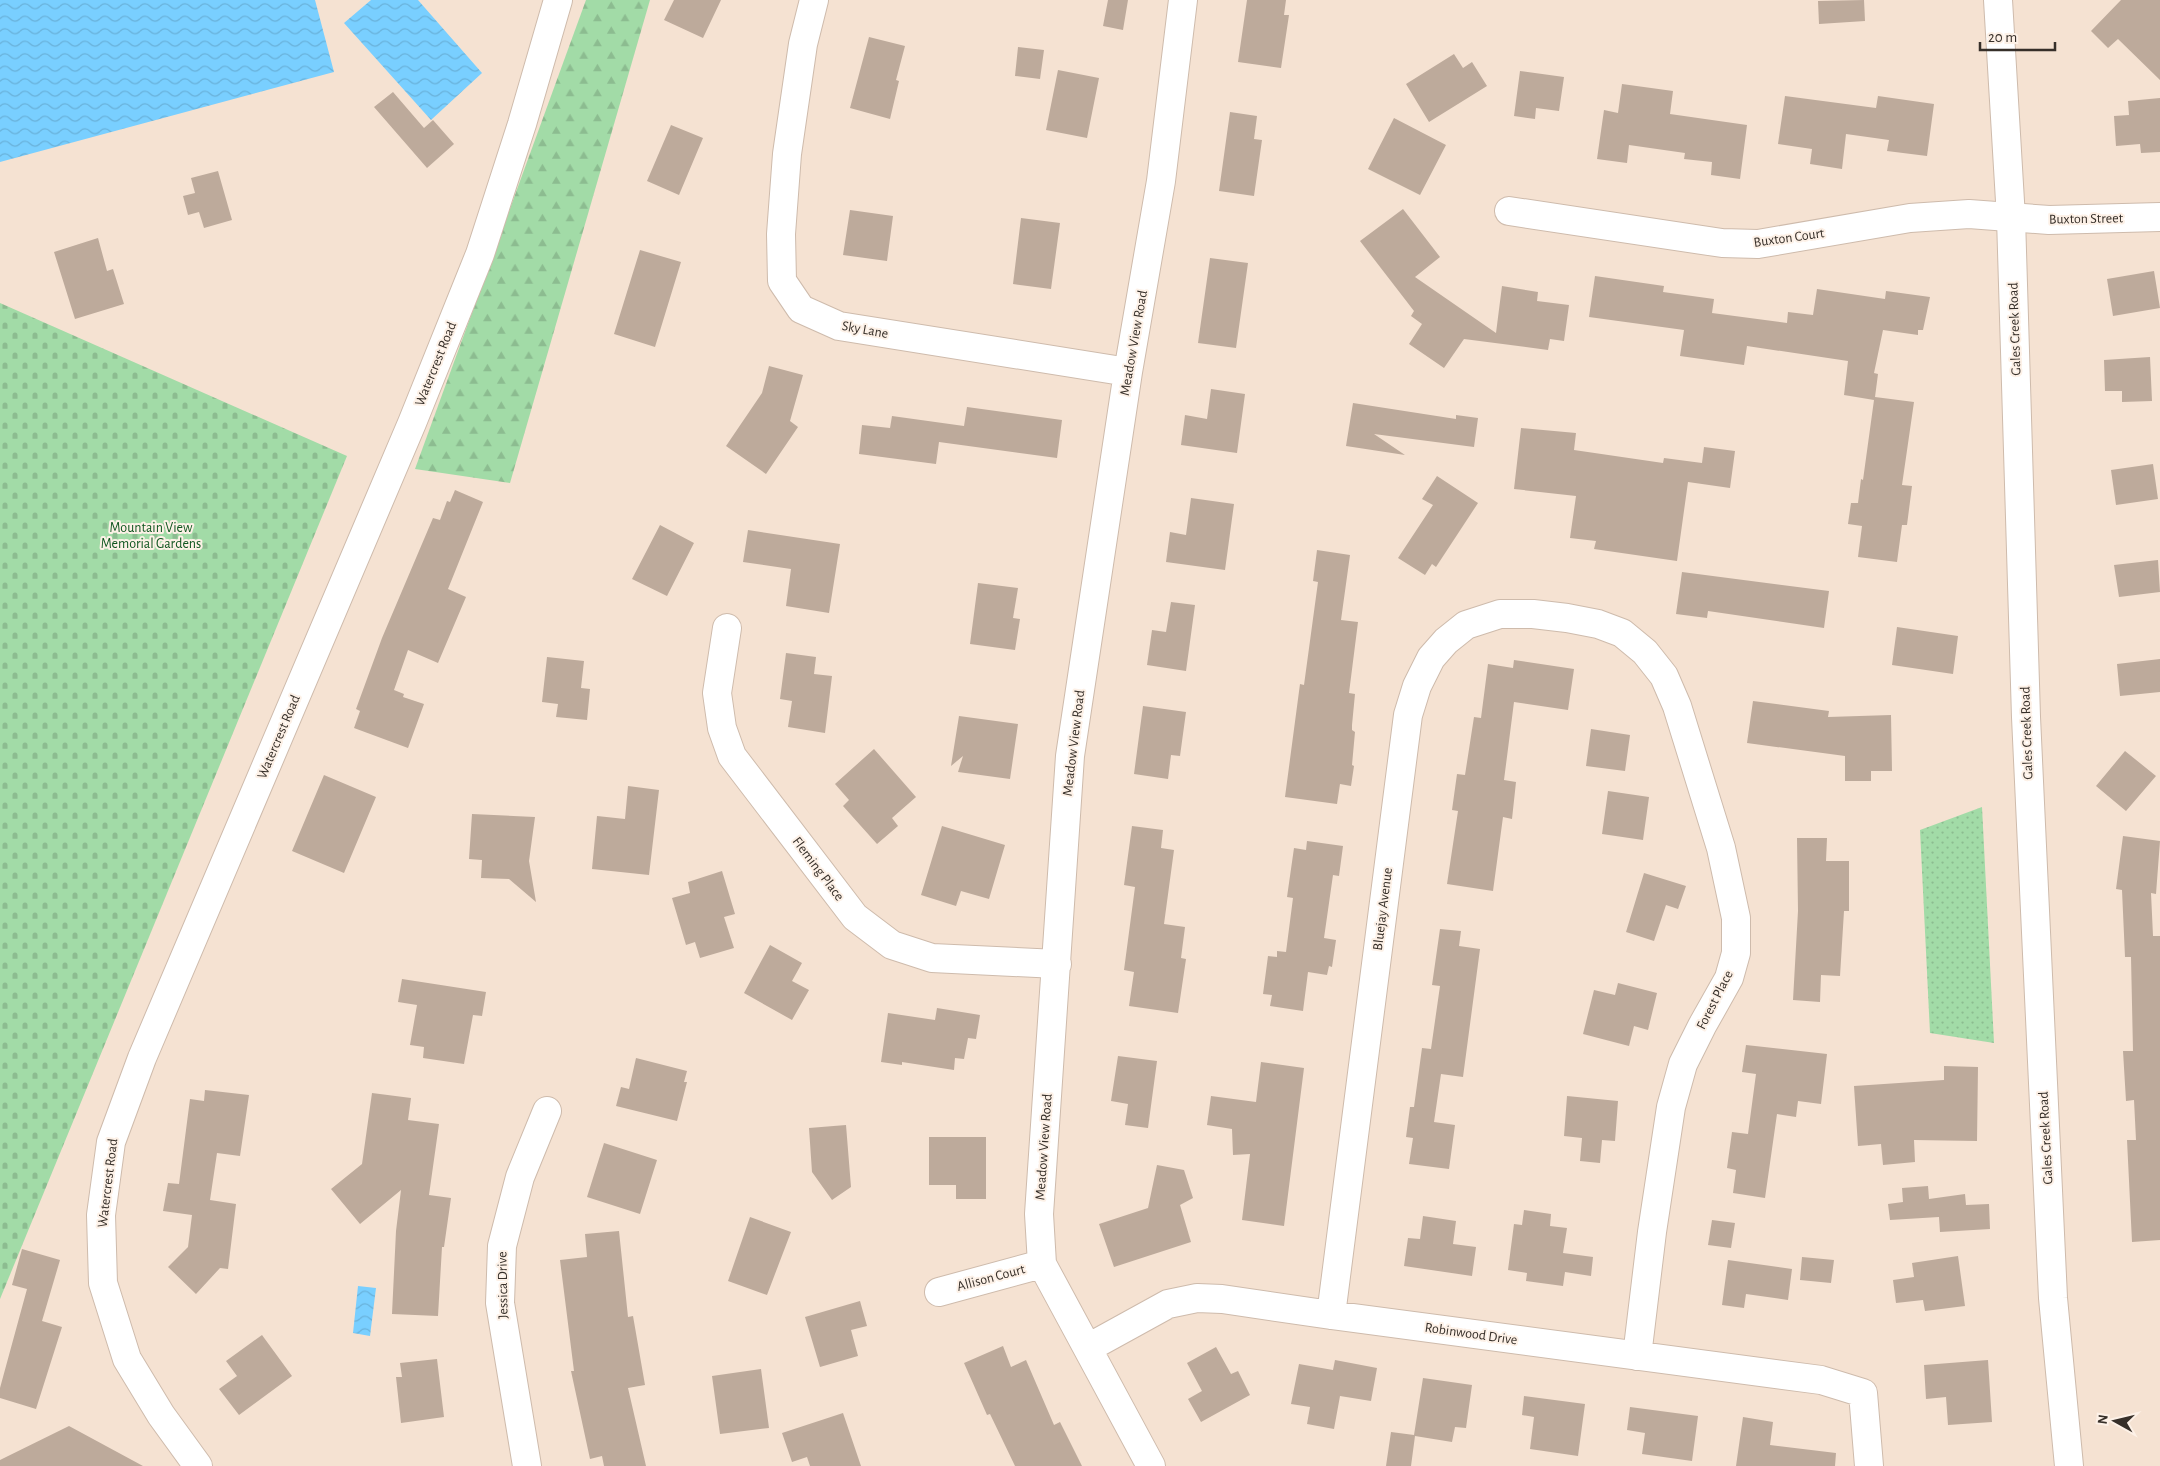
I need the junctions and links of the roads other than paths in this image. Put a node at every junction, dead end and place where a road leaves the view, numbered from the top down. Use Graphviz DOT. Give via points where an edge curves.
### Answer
graph roads {
  1 [pos="558,0"];
  2 [pos="814,0"];
  3 [pos="1183,0"];
  4 [pos="1998,0"];
  5 [pos="1508,211"];
  6 [pos="2160,217"];
  7 [pos="2011,218"];
  8 [pos="1128,372"];
  9 [pos="1567,618"];
  10 [pos="727,628"];
  11 [pos="1057,964"];
  12 [pos="547,1111"];
  13 [pos="1042,1264"];
  14 [pos="939,1292"];
  15 [pos="1331,1315"];
  16 [pos="1088,1348"];
  17 [pos="1637,1356"];
  18 [pos="198,1466"];
  19 [pos="527,1466"];
  20 [pos="1151,1466"];
  21 [pos="1869,1466"];
  22 [pos="2069,1466"];
  1 -- 18 [label="street, Watercrest Road" via="480,254 412,423 142,1058 111,1142 101,1215 103,1283 127,1359 161,1415"];
  2 -- 8 [label="street, Sky Lane" via="803,44 787,154 781,234 782,281 800,309 839,326"];
  3 -- 8 [label="street, Meadow View Road" via="1161,180"];
  4 -- 7 [label="street, Gales Creek Road"];
  5 -- 7 [label="street, Buxton Court" via="1722,243 1758,244 1910,218 1969,214"];
  6 -- 7 [label="street, Buxton Street"];
  7 -- 22 [label="street, Gales Creek Road" via="2035,910 2054,1298"];
  8 -- 11 [label="street, Meadow View Road" via="1070,756"];
  9 -- 15 [label="street, Bluejay Avenue" via="1500,614 1466,625 1430,658 1417,686 1408,715"];
  9 -- 17 [label="street, Forest Place" via="1598,624 1622,634 1645,652 1664,676 1713,817 1736,918 1736,953 1730,978 1683,1064 1671,1107"];
  10 -- 11 [label="street, Fleming Place" via="717,693 722,728 732,756 855,917 892,945 932,958"];
  11 -- 13 [label="street, Meadow View Road" via="1039,1214"];
  12 -- 19 [label="street, Jessica Drive" via="520,1177 502,1246 500,1303"];
  13 -- 14 [label="street, Allison Court"];
  13 -- 16 [label="street, Meadow View Road"];
  15 -- 16 [label="street, Robinwood Drive" via="1197,1298 1168,1304"];
  15 -- 17 [label="street, Robinwood Drive"];
  16 -- 20 [label="street, Meadow View Road"];
  17 -- 21 [label="street, Robinwood Drive" via="1821,1380 1863,1393"];
}
